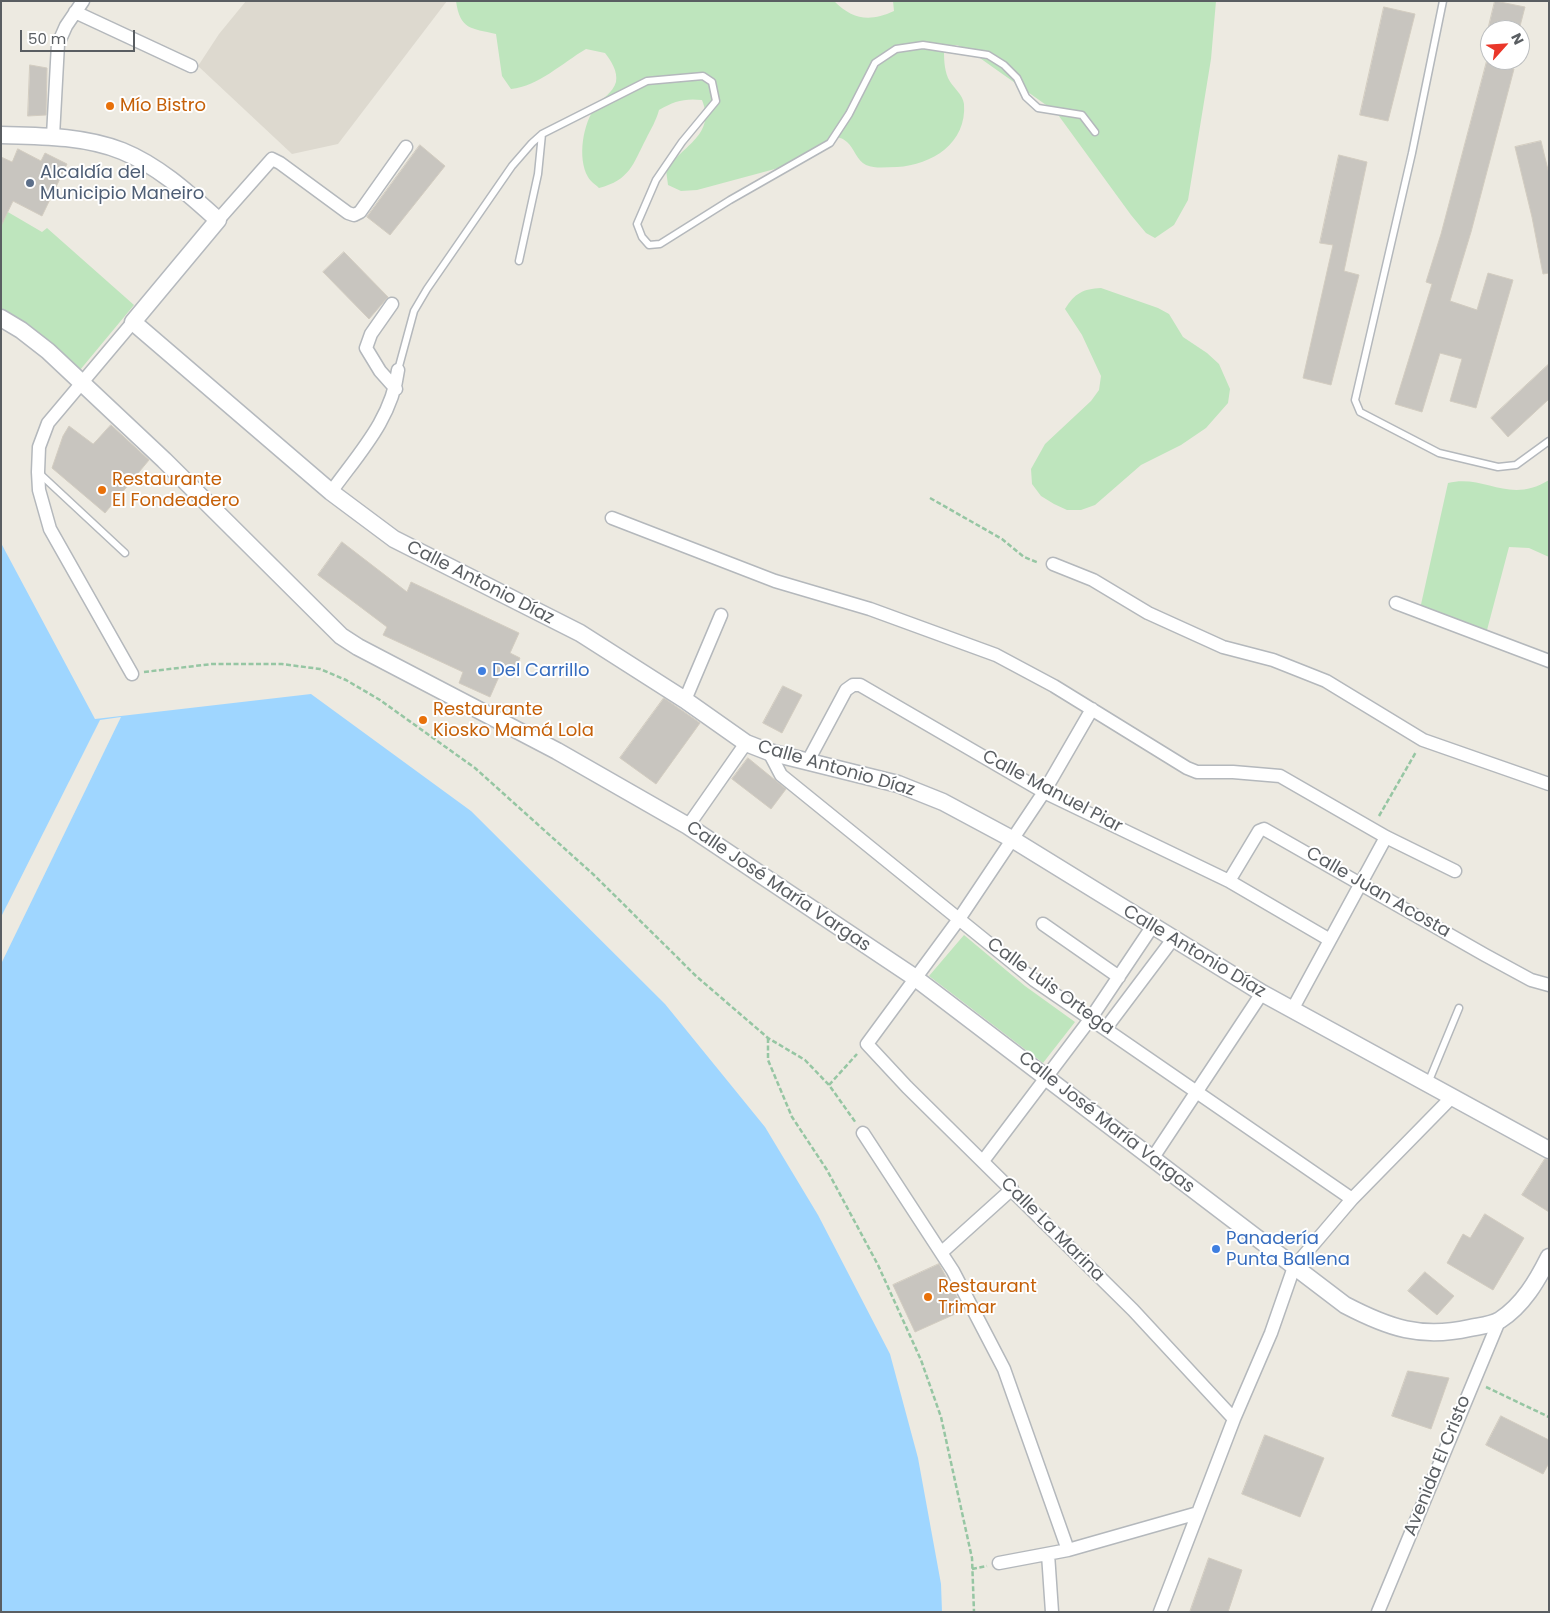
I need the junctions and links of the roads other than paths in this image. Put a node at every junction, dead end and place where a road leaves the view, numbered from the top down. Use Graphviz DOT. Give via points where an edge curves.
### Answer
graph roads {
  1 [pos="83,1"];
  2 [pos="1443,1"];
  3 [pos="75,12"];
  4 [pos="192,66"];
  5 [pos="1094,132"];
  6 [pos="542,134"];
  7 [pos="1,135"];
  8 [pos="53,136"];
  9 [pos="406,146"];
  10 [pos="218,220"];
  11 [pos="519,261"];
  12 [pos="392,304"];
  13 [pos="1,318"];
  14 [pos="132,322"];
  15 [pos="398,370"];
  16 [pos="82,384"];
  17 [pos="396,388"];
  18 [pos="1549,441"];
  19 [pos="38,472"];
  20 [pos="331,492"];
  21 [pos="612,518"];
  22 [pos="125,553"];
  23 [pos="1053,564"];
  24 [pos="1396,604"];
  25 [pos="721,616"];
  26 [pos="1549,661"];
  27 [pos="132,674"];
  28 [pos="685,700"];
  29 [pos="1092,709"];
  30 [pos="746,743"];
  31 [pos="769,752"];
  32 [pos="808,761"];
  33 [pos="1549,784"];
  34 [pos="1044,792"];
  35 [pos="688,826"];
  36 [pos="1386,837"];
  37 [pos="1012,839"];
  38 [pos="1455,871"];
  39 [pos="1230,881"];
  40 [pos="1360,882"];
  41 [pos="959,919"];
  42 [pos="1043,924"];
  43 [pos="1152,927"];
  44 [pos="1173,939"];
  45 [pos="1330,940"];
  46 [pos="1119,976"];
  47 [pos="914,977"];
  48 [pos="1549,985"];
  49 [pos="1262,993"];
  50 [pos="1459,1008"];
  51 [pos="1292,1010"];
  52 [pos="1092,1018"];
  53 [pos="1106,1028"];
  54 [pos="1047,1076"];
  55 [pos="1428,1084"];
  56 [pos="1197,1091"];
  57 [pos="1452,1098"];
  58 [pos="863,1132"];
  59 [pos="1549,1150"];
  60 [pos="1152,1159"];
  61 [pos="984,1161"];
  62 [pos="1012,1189"];
  63 [pos="1352,1199"];
  64 [pos="942,1252"];
  65 [pos="1549,1257"];
  66 [pos="1294,1267"];
  67 [pos="1499,1320"];
  68 [pos="1234,1419"];
  69 [pos="1198,1514"];
  70 [pos="1068,1550"];
  71 [pos="1048,1554"];
  72 [pos="999,1563"];
  73 [pos="1052,1612"];
  74 [pos="1160,1612"];
  75 [pos="1378,1612"];
  1 -- 3 [label="street"];
  2 -- 18 [label="lane" via="1355,400 1360,412 1439,453 1498,467 1516,465"];
  3 -- 4 [label="street"];
  3 -- 8 [label="street" via="58,44"];
  5 -- 6 [label="lane" via="1082,115 1038,108 1031,103 1017,78 988,55 923,45 896,49 875,63 830,143 660,244 649,245 638,224 656,180 716,101 712,82 703,76 692,75 647,81"];
  6 -- 11 [label="lane" via="538,174"];
  6 -- 15 [label="lane" via="512,166 427,289 414,311"];
  7 -- 8 [label="street"];
  8 -- 10 [label="street" via="124,152 182,188"];
  9 -- 10 [label="street" via="354,216 272,159"];
  10 -- 14 [label="street"];
  12 -- 17 [label="street" via="371,334 366,348 380,371"];
  13 -- 16 [label="street, Calle José María Vargas" via="34,340"];
  14 -- 16 [label="street"];
  14 -- 20 [label="street, Calle Antonio Díaz"];
  15 -- 17 [label="street"];
  16 -- 19 [label="street" via="48,423 40,447"];
  16 -- 35 [label="street, Calle José María Vargas" via="342,636 557,751"];
  17 -- 20 [label="street" via="379,427"];
  19 -- 22 [label="lane"];
  19 -- 27 [label="street" via="50,529"];
  20 -- 28 [label="street, Calle Antonio Díaz" via="394,539 580,633"];
  21 -- 29 [label="street" via="775,581 870,609 996,655"];
  23 -- 33 [label="street" via="1093,580 1148,612 1224,647 1273,660 1326,681 1423,740"];
  24 -- 26 [label="street"];
  25 -- 28 [label="street"];
  28 -- 30 [label="street, Calle Antonio Díaz"];
  29 -- 34 [label="street"];
  29 -- 36 [label="street" via="1187,768 1197,772 1280,776"];
  30 -- 31 [label="street, Calle Antonio Díaz"];
  30 -- 35 [label="street"];
  31 -- 32 [label="street, Calle Antonio Díaz"];
  31 -- 41 [label="street, Calle Luis Ortega" via="781,775"];
  32 -- 34 [label="street, Calle Manuel Piar" via="846,690 860,685"];
  32 -- 37 [label="street, Calle Antonio Díaz" via="898,784 943,802"];
  34 -- 37 [label="street"];
  34 -- 39 [label="street, Calle Manuel Piar"];
  35 -- 47 [label="street, Calle José María Vargas"];
  36 -- 38 [label="street"];
  36 -- 40 [label="street"];
  37 -- 41 [label="street"];
  37 -- 43 [label="street, Calle Antonio Díaz"];
  39 -- 40 [label="street, Calle Juan Acosta" via="1259,832 1264,829"];
  39 -- 45 [label="street, Calle Manuel Piar"];
  40 -- 45 [label="street"];
  40 -- 48 [label="street, Calle Juan Acosta" via="1485,955 1531,980"];
  41 -- 47 [label="street"];
  41 -- 52 [label="street, Calle Luis Ortega" via="1034,980"];
  42 -- 46 [label="street"];
  43 -- 44 [label="street, Calle Antonio Díaz"];
  43 -- 46 [label="street"];
  44 -- 49 [label="street, Calle Antonio Díaz"];
  44 -- 53 [label="street"];
  45 -- 51 [label="street"];
  46 -- 52 [label="street"];
  47 -- 54 [label="street, Calle José María Vargas"];
  47 -- 61 [label="street, Calle La Marina" via="867,1044"];
  49 -- 51 [label="street, Calle Antonio Díaz"];
  49 -- 56 [label="street"];
  50 -- 55 [label="lane"];
  51 -- 55 [label="street, Calle Antonio Díaz"];
  52 -- 53 [label="street, Calle Luis Ortega"];
  52 -- 54 [label="street"];
  53 -- 56 [label="street, Calle Luis Ortega"];
  54 -- 60 [label="street, Calle José María Vargas"];
  54 -- 61 [label="street"];
  55 -- 57 [label="street, Calle Antonio Díaz"];
  56 -- 60 [label="street"];
  56 -- 63 [label="street, Calle Luis Ortega"];
  57 -- 59 [label="street, Calle Antonio Díaz"];
  57 -- 63 [label="street"];
  58 -- 64 [label="street"];
  60 -- 66 [label="street, Calle José María Vargas"];
  61 -- 62 [label="street, Calle La Marina"];
  62 -- 64 [label="street"];
  62 -- 68 [label="street, Calle La Marina" via="1133,1310"];
  63 -- 66 [label="street"];
  64 -- 70 [label="street" via="1004,1369"];
  65 -- 67 [label="street" via="1535,1284"];
  66 -- 67 [label="street, Calle José María Vargas" via="1346,1305 1395,1328 1424,1334 1443,1333"];
  66 -- 68 [label="street" via="1271,1333"];
  67 -- 75 [label="street, Avenida El Cristo"];
  68 -- 69 [label="street"];
  69 -- 70 [label="street"];
  69 -- 74 [label="street"];
  70 -- 71 [label="street"];
  71 -- 72 [label="street"];
  71 -- 73 [label="street"];
}
